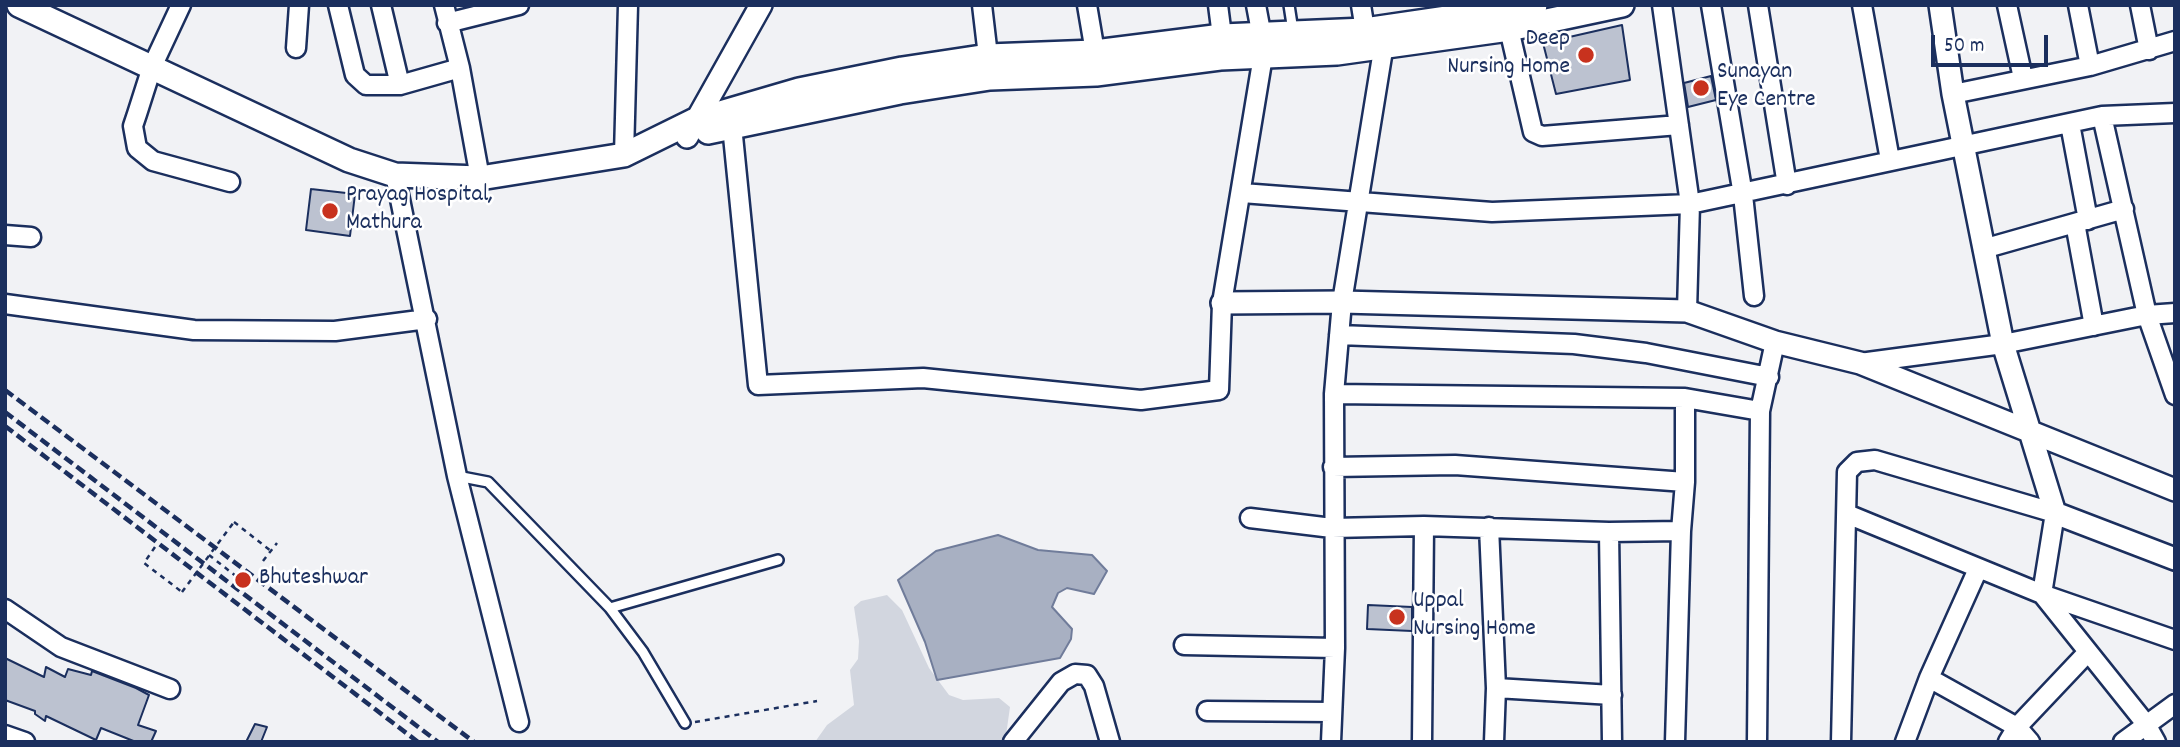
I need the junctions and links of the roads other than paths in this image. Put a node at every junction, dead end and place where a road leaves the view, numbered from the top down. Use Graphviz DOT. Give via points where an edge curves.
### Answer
graph roads {
  1 [pos="181,5"];
  2 [pos="299,5"];
  3 [pos="338,5"];
  4 [pos="381,5"];
  5 [pos="519,5"];
  6 [pos="628,5"];
  7 [pos="761,5"];
  8 [pos="982,5"];
  9 [pos="1087,5"];
  10 [pos="1218,5"];
  11 [pos="1256,5"];
  12 [pos="1289,5"];
  13 [pos="1361,5"];
  14 [pos="1622,5"];
  15 [pos="1662,5"];
  16 [pos="1711,5"];
  17 [pos="1758,5"];
  18 [pos="1862,5"];
  19 [pos="1940,5"];
  20 [pos="2007,5"];
  21 [pos="2078,5"];
  22 [pos="2140,5"];
  23 [pos="33,8"];
  24 [pos="1521,12"];
  25 [pos="1436,13"];
  26 [pos="446,14"];
  27 [pos="1365,30"];
  28 [pos="1294,32"];
  29 [pos="1222,36"];
  30 [pos="2175,41"];
  31 [pos="1384,44"];
  32 [pos="1262,46"];
  33 [pos="296,48"];
  34 [pos="2149,50"];
  35 [pos="1095,51"];
  36 [pos="988,56"];
  37 [pos="2090,65"];
  38 [pos="152,67"];
  39 [pos="460,68"];
  40 [pos="2022,79"];
  41 [pos="400,85"];
  42 [pos="1953,94"];
  43 [pos="2175,113"];
  44 [pos="2102,116"];
  45 [pos="2070,124"];
  46 [pos="1679,125"];
  47 [pos="732,126"];
  48 [pos="690,129"];
  49 [pos="1965,148"];
  50 [pos="624,155"];
  51 [pos="1890,160"];
  52 [pos="395,176"];
  53 [pos="480,178"];
  54 [pos="230,182"];
  55 [pos="1787,185"];
  56 [pos="1242,193"];
  57 [pos="1743,195"];
  58 [pos="1360,200"];
  59 [pos="1690,204"];
  60 [pos="2124,209"];
  61 [pos="2081,222"];
  62 [pos="5,235"];
  63 [pos="31,237"];
  64 [pos="1983,249"];
  65 [pos="1754,296"];
  66 [pos="1342,302"];
  67 [pos="1222,303"];
  68 [pos="5,304"];
  69 [pos="1687,311"];
  70 [pos="2175,313"];
  71 [pos="2147,315"];
  72 [pos="427,318"];
  73 [pos="2094,326"];
  74 [pos="1339,335"];
  75 [pos="1775,342"];
  76 [pos="2003,344"];
  77 [pos="1860,363"];
  78 [pos="1769,377"];
  79 [pos="1334,394"];
  80 [pos="2175,395"];
  81 [pos="1685,397"];
  82 [pos="1760,411"];
  83 [pos="2029,433"];
  84 [pos="1333,467"];
  85 [pos="457,476"];
  86 [pos="1685,482"];
  87 [pos="2175,490"];
  88 [pos="2055,513"];
  89 [pos="1847,514"];
  90 [pos="1250,518"];
  91 [pos="1424,526"];
  92 [pos="1489,527"];
  93 [pos="1332,528"];
  94 [pos="1681,531"];
  95 [pos="1609,532"];
  96 [pos="2175,559"];
  97 [pos="778,560"];
  98 [pos="1978,569"];
  99 [pos="2042,594"];
  100 [pos="610,608"];
  101 [pos="5,609"];
  102 [pos="2175,640"];
  103 [pos="1184,645"];
  104 [pos="1335,648"];
  105 [pos="2087,653"];
  106 [pos="1929,678"];
  107 [pos="1496,688"];
  108 [pos="170,689"];
  109 [pos="1612,695"];
  110 [pos="2175,704"];
  111 [pos="1207,711"];
  112 [pos="1332,712"];
  113 [pos="519,722"];
  114 [pos="685,723"];
  115 [pos="2146,724"];
  116 [pos="2013,734"];
  117 [pos="5,735"];
  118 [pos="25,742"];
  119 [pos="1013,742"];
  120 [pos="1110,742"];
  121 [pos="1331,742"];
  122 [pos="1422,742"];
  123 [pos="1494,742"];
  124 [pos="1612,742"];
  125 [pos="1675,742"];
  126 [pos="1757,742"];
  127 [pos="1841,742"];
  128 [pos="1905,742"];
  129 [pos="2030,742"];
  130 [pos="2123,742"];
  131 [pos="2156,742"];
  1 -- 38 [label="street"];
  2 -- 33 [label="street"];
  3 -- 41 [label="street" via="358,80 366,85"];
  4 -- 41 [label="street"];
  5 -- 26 [label="street"];
  6 -- 50 [label="street"];
  7 -- 48 [label="street"];
  8 -- 36 [label="street"];
  9 -- 35 [label="street"];
  10 -- 29 [label="street"];
  11 -- 32 [label="street"];
  12 -- 28 [label="lane"];
  13 -- 27 [label="street"];
  14 -- 24 [label="main road"];
  15 -- 46 [label="street"];
  16 -- 57 [label="street"];
  17 -- 55 [label="street"];
  18 -- 51 [label="street"];
  19 -- 42 [label="street"];
  20 -- 40 [label="street"];
  21 -- 37 [label="street"];
  22 -- 34 [label="street"];
  23 -- 38 [label="main road"];
  24 -- 25 [label="main road"];
  24 -- 31 [label="main road"];
  24 -- 46 [label="street" via="1533,132 1542,136"];
  25 -- 27 [label="main road"];
  26 -- 39 [label="street"];
  27 -- 28 [label="main road"];
  28 -- 32 [label="main road"];
  29 -- 32 [label="main road"];
  29 -- 35 [label="main road"];
  30 -- 34 [label="street"];
  31 -- 32 [label="main road" via="1337,53"];
  31 -- 58 [label="street"];
  32 -- 47 [label="main road" via="1096,74 990,79 900,92"];
  32 -- 56 [label="street"];
  34 -- 37 [label="street"];
  35 -- 36 [label="main road"];
  36 -- 48 [label="main road" via="799,90"];
  37 -- 40 [label="street"];
  38 -- 52 [label="main road" via="306,142"];
  38 -- 54 [label="street" via="133,126 136,148 153,161"];
  39 -- 41 [label="street"];
  39 -- 53 [label="street"];
  40 -- 42 [label="street"];
  42 -- 49 [label="street"];
  43 -- 44 [label="street"];
  44 -- 45 [label="street"];
  44 -- 60 [label="street"];
  45 -- 49 [label="street"];
  45 -- 61 [label="street"];
  46 -- 59 [label="street"];
  47 -- 48 [label="main road"];
  47 -- 67 [label="street" via="758,385 923,378 1141,400 1219,390"];
  48 -- 50 [label="main road"];
  49 -- 51 [label="street"];
  49 -- 64 [label="street"];
  50 -- 53 [label="main road"];
  51 -- 55 [label="street"];
  52 -- 53 [label="main road"];
  52 -- 72 [label="street"];
  55 -- 57 [label="street"];
  56 -- 58 [label="street"];
  56 -- 67 [label="street"];
  57 -- 59 [label="street"];
  57 -- 65 [label="street"];
  58 -- 59 [label="street" via="1492,212"];
  58 -- 66 [label="street"];
  59 -- 69 [label="street"];
  60 -- 61 [label="street"];
  60 -- 71 [label="street"];
  61 -- 64 [label="street"];
  61 -- 73 [label="street"];
  62 -- 63 [label="street"];
  64 -- 76 [label="street"];
  66 -- 67 [label="street"];
  66 -- 69 [label="street"];
  66 -- 74 [label="street"];
  68 -- 72 [label="street" via="194,330 335,331"];
  69 -- 75 [label="street"];
  70 -- 71 [label="street"];
  71 -- 73 [label="street"];
  71 -- 80 [label="street"];
  72 -- 85 [label="street"];
  73 -- 76 [label="street"];
  74 -- 78 [label="street" via="1574,344"];
  74 -- 79 [label="street"];
  75 -- 77 [label="street"];
  75 -- 78 [label="street"];
  76 -- 77 [label="street"];
  76 -- 83 [label="street"];
  77 -- 83 [label="street"];
  78 -- 82 [label="street"];
  79 -- 81 [label="street"];
  79 -- 84 [label="street"];
  81 -- 82 [label="street"];
  81 -- 86 [label="street"];
  82 -- 126 [label="street"];
  83 -- 87 [label="street"];
  83 -- 88 [label="street"];
  84 -- 86 [label="street" via="1455,465"];
  84 -- 93 [label="street"];
  85 -- 100 [label="lane" via="488,482"];
  85 -- 113 [label="street"];
  86 -- 94 [label="street"];
  88 -- 89 [label="street" via="1875,460 1857,461 1847,472"];
  88 -- 96 [label="street"];
  88 -- 99 [label="street"];
  89 -- 98 [label="street"];
  89 -- 127 [label="street"];
  90 -- 93 [label="street"];
  91 -- 92 [label="street"];
  91 -- 93 [label="street"];
  91 -- 122 [label="street"];
  92 -- 95 [label="street"];
  92 -- 107 [label="street"];
  93 -- 104 [label="street"];
  94 -- 95 [label="street"];
  94 -- 125 [label="street"];
  95 -- 109 [label="street"];
  97 -- 100 [label="lane"];
  98 -- 99 [label="street"];
  98 -- 106 [label="street"];
  99 -- 102 [label="street"];
  99 -- 105 [label="street"];
  100 -- 114 [label="lane" via="643,652"];
  101 -- 108 [label="street" via="61,647"];
  103 -- 104 [label="street"];
  104 -- 112 [label="street"];
  105 -- 115 [label="street"];
  105 -- 116 [label="street"];
  106 -- 116 [label="street"];
  106 -- 128 [label="street"];
  107 -- 109 [label="street"];
  107 -- 123 [label="street"];
  109 -- 124 [label="street"];
  110 -- 115 [label="street"];
  111 -- 112 [label="street"];
  112 -- 121 [label="street"];
  115 -- 130 [label="street"];
  115 -- 131 [label="street"];
  116 -- 129 [label="street"];
  117 -- 118 [label="street"];
  119 -- 120 [label="street" via="1061,682 1075,674 1087,676 1094,686"];
}
